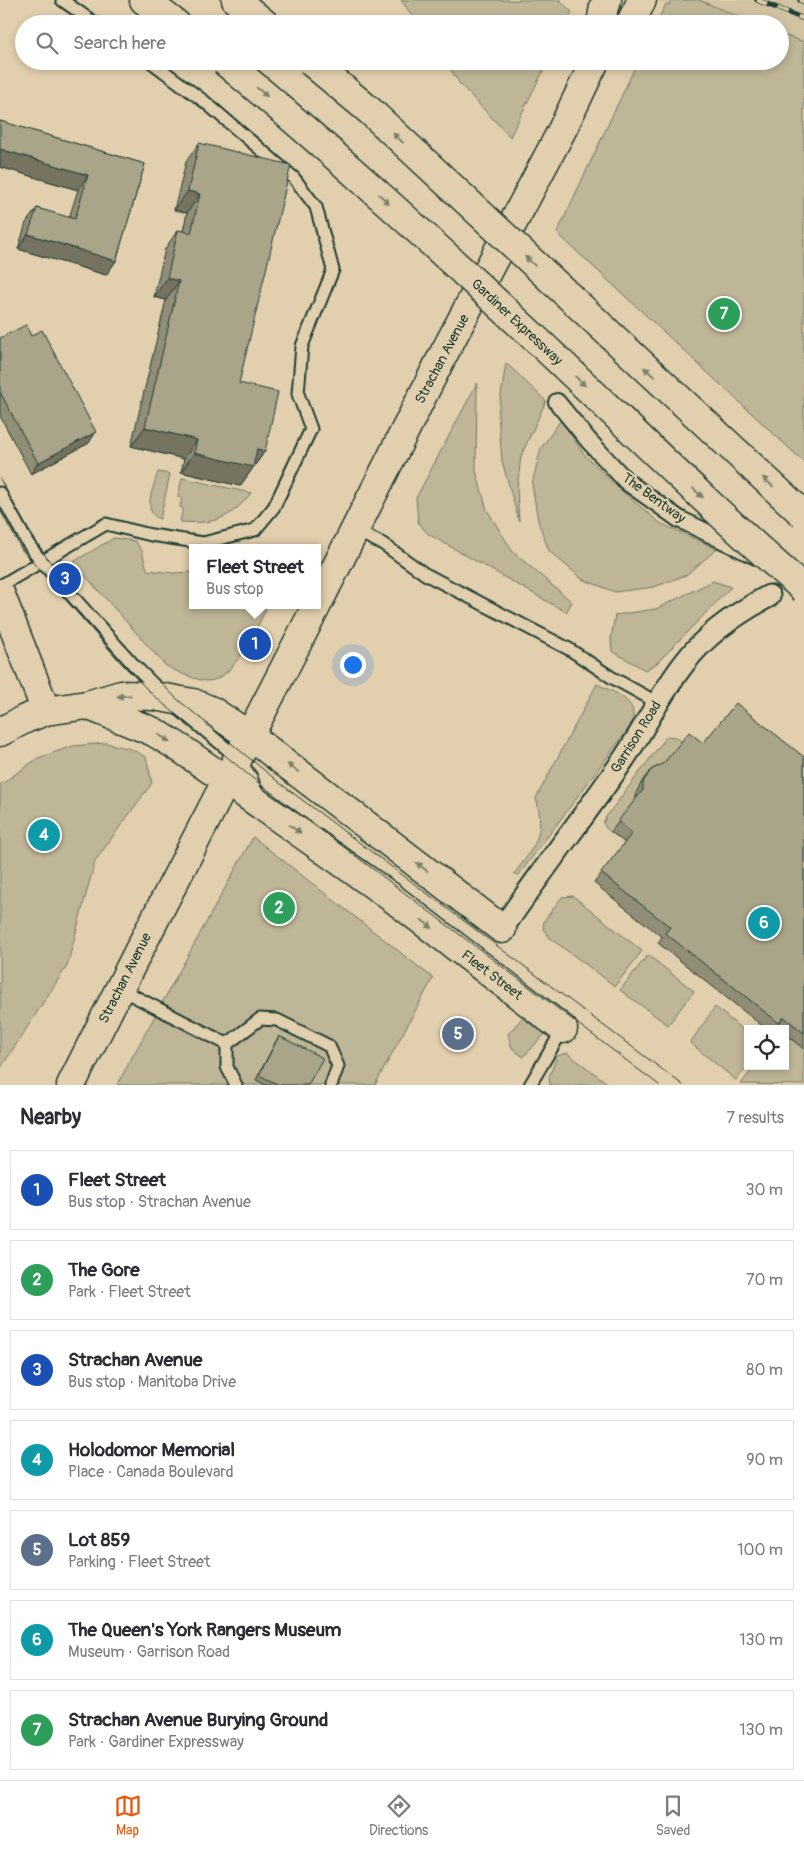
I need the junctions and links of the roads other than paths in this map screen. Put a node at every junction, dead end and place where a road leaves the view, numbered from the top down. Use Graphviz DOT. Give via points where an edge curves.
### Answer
graph roads {
  1 [pos="62,0"];
  2 [pos="144,0"];
  3 [pos="236,0"];
  4 [pos="607,0"];
  5 [pos="83,15"];
  6 [pos="164,15"];
  7 [pos="254,15"];
  8 [pos="602,15"];
  9 [pos="162,70"];
  10 [pos="235,70"];
  11 [pos="321,70"];
  12 [pos="591,70"];
  13 [pos="557,402"];
  14 [pos="0,493"];
  15 [pos="804,515"];
  16 [pos="354,530"];
  17 [pos="41,561"];
  18 [pos="804,570"];
  19 [pos="804,581"];
  20 [pos="0,586"];
  21 [pos="0,593"];
  22 [pos="788,593"];
  23 [pos="321,596"];
  24 [pos="314,609"];
  25 [pos="167,698"];
  26 [pos="658,702"];
  27 [pos="87,705"];
  28 [pos="46,711"];
  29 [pos="0,732"];
  30 [pos="244,747"];
  31 [pos="226,782"];
  32 [pos="267,809"];
  33 [pos="502,929"];
  34 [pos="119,989"];
  35 [pos="563,1029"];
  36 [pos="227,1044"];
  37 [pos="71,1085"];
  38 [pos="236,1085"];
  39 [pos="331,1085"];
  40 [pos="530,1085"];
  1 -- 5 [label="lane"];
  2 -- 6 [label="main road"];
  3 -- 7 [label="main road"];
  4 -- 8 [label="main road"];
  9 -- 17 [label="lane" via="294,178 316,207 332,270 302,346 298,394 311,429 274,507 254,530 203,543 106,524"];
  10 -- 22 [label="main road, Gardiner Expressway, one-way, bridge" via="335,154 539,342 695,490"];
  15 -- 11 [label="main road, one-way, bridge" via="370,111"];
  12 -- 16 [label="main road, Strachan Avenue" via="526,202"];
  13 -- 18 [label="street, The Bentway" via="627,482 679,519 750,554"];
  14 -- 17 [label="lane"];
  16 -- 23 [label="main road, Strachan Avenue"];
  16 -- 26 [label="lane" via="383,544 425,574 568,649"];
  17 -- 20 [label="lane"];
  17 -- 25 [label="lane" via="132,664"];
  19 -- 22 [label="lane, Garrison Road"];
  21 -- 28 [label="main road"];
  22 -- 26 [label="street, Garrison Road" via="744,610 706,641 687,659"];
  24 -- 30 [label="main road, Strachan Avenue"];
  25 -- 27 [label="main road, one-way" via="121,695"];
  25 -- 30 [label="main road" via="212,711"];
  26 -- 33 [label="street, Garrison Road" via="622,762"];
  27 -- 28 [label="main road"];
  27 -- 31 [label="main road, Fleet Street, one-way" via="154,732"];
  28 -- 29 [label="main road"];
  30 -- 31 [label="main road, Strachan Avenue"];
  30 -- 32 [label="lane" via="251,777"];
  33 -- 30 [label="main road, one-way"];
  31 -- 32 [label="main road, Fleet Street"];
  31 -- 34 [label="main road, Strachan Avenue"];
  32 -- 35 [label="main road, Fleet Street, one-way" via="391,897"];
  34 -- 36 [label="lane"];
  34 -- 37 [label="main road, Strachan Avenue"];
  35 -- 40 [label="lane"];
  36 -- 38 [label="lane" via="226,1067"];
  36 -- 39 [label="lane" via="260,1019 277,1020 330,1046 338,1066"];
}
